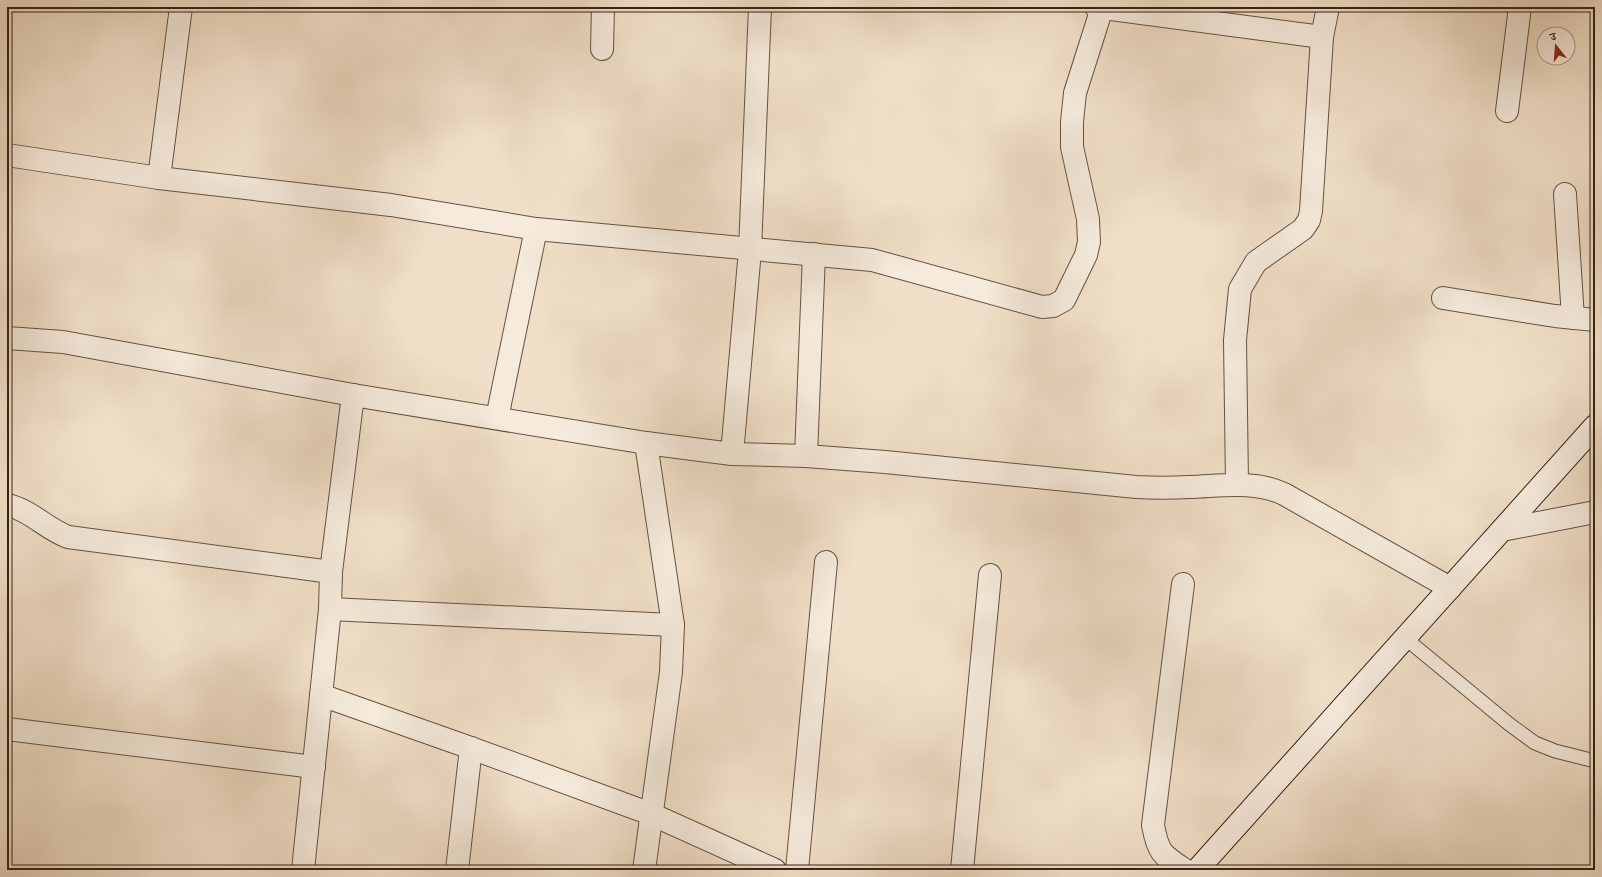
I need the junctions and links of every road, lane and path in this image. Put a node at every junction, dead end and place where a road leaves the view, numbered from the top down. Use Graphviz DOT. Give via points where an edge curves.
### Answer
graph roads {
  1 [pos="181,7"];
  2 [pos="603,7"];
  3 [pos="760,7"];
  4 [pos="1328,7"];
  5 [pos="1520,7"];
  6 [pos="1099,8"];
  7 [pos="1322,36"];
  8 [pos="602,48"];
  9 [pos="1507,111"];
  10 [pos="7,155"];
  11 [pos="160,178"];
  12 [pos="1565,194"];
  13 [pos="536,229"];
  14 [pos="750,250"];
  15 [pos="814,254"];
  16 [pos="1443,298"];
  17 [pos="1573,318"];
  18 [pos="1595,320"];
  19 [pos="7,338"];
  20 [pos="353,395"];
  21 [pos="497,418"];
  22 [pos="1595,426"];
  23 [pos="646,443"];
  24 [pos="732,454"];
  25 [pos="806,456"];
  26 [pos="1236,484"];
  27 [pos="7,505"];
  28 [pos="1595,512"];
  29 [pos="1502,530"];
  30 [pos="826,562"];
  31 [pos="331,572"];
  32 [pos="990,575"];
  33 [pos="1183,584"];
  34 [pos="1450,588"];
  35 [pos="330,609"];
  36 [pos="673,625"];
  37 [pos="1405,638"];
  38 [pos="320,695"];
  39 [pos="7,729"];
  40 [pos="471,748"];
  41 [pos="1595,761"];
  42 [pos="314,767"];
  43 [pos="651,814"];
  44 [pos="303,870"];
  45 [pos="457,870"];
  46 [pos="644,870"];
  47 [pos="775,870"];
  48 [pos="797,870"];
  49 [pos="962,870"];
  50 [pos="1185,870"];
  51 [pos="1197,870"];
  1 -- 11 [label="street"];
  2 -- 8 [label="street"];
  3 -- 14 [label="street"];
  4 -- 7 [label="street"];
  5 -- 9 [label="street"];
  6 -- 7 [label="street"];
  6 -- 15 [label="street" via="1075,93 1072,122 1072,146 1088,219 1089,242 1086,256 1064,300 1053,306 1042,306 872,260"];
  7 -- 26 [label="street" via="1309,220 1303,230 1256,262 1240,289 1235,340"];
  10 -- 11 [label="street"];
  11 -- 13 [label="street" via="391,205"];
  12 -- 17 [label="street"];
  13 -- 14 [label="street"];
  13 -- 21 [label="street"];
  14 -- 15 [label="street"];
  14 -- 24 [label="street"];
  15 -- 25 [label="street"];
  16 -- 17 [label="street"];
  17 -- 18 [label="street"];
  19 -- 20 [label="street" via="63,342"];
  20 -- 21 [label="street"];
  20 -- 31 [label="street"];
  21 -- 23 [label="street"];
  22 -- 29 [label="street"];
  23 -- 24 [label="street"];
  23 -- 36 [label="street"];
  24 -- 25 [label="street"];
  25 -- 26 [label="street" via="1136,487"];
  26 -- 34 [label="street" via="1271,488 1284,494"];
  27 -- 31 [label="street" via="22,510 68,538"];
  28 -- 29 [label="street"];
  29 -- 34 [label="street"];
  30 -- 48 [label="street"];
  31 -- 35 [label="street"];
  32 -- 49 [label="street"];
  33 -- 50 [label="street" via="1153,826 1156,844 1166,857"];
  34 -- 37 [label="street"];
  35 -- 36 [label="street"];
  35 -- 38 [label="street"];
  36 -- 43 [label="street" via="671,672"];
  37 -- 41 [label="lane" via="1535,744"];
  37 -- 51 [label="street"];
  38 -- 40 [label="street"];
  38 -- 42 [label="street"];
  39 -- 42 [label="street"];
  40 -- 43 [label="street"];
  40 -- 45 [label="street"];
  42 -- 44 [label="street"];
  43 -- 46 [label="street"];
  43 -- 47 [label="street"];
}
